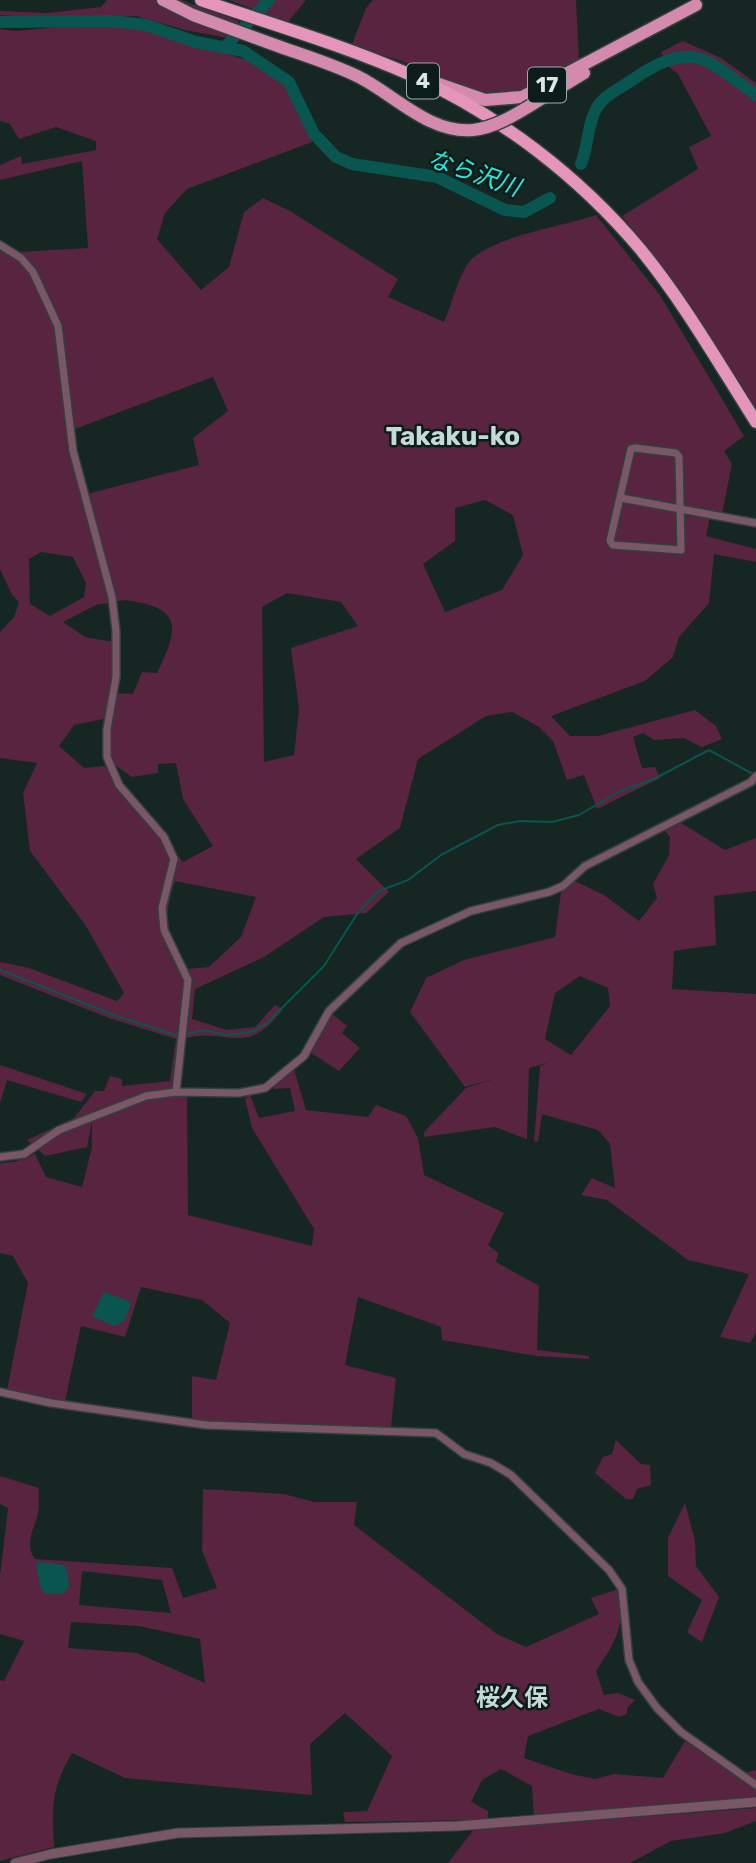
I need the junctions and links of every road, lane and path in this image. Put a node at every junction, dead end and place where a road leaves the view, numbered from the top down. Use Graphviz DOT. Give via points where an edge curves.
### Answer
graph roads {
  1 [pos="163,0"];
  2 [pos="201,0"];
  3 [pos="701,2"];
  4 [pos="386,65"];
  5 [pos="0,244"];
  6 [pos="756,422"];
  7 [pos="621,498"];
  8 [pos="680,508"];
  9 [pos="756,523"];
  10 [pos="681,551"];
  11 [pos="692,552"];
  12 [pos="756,776"];
  13 [pos="176,1092"];
  14 [pos="0,1157"];
  15 [pos="0,1392"];
  16 [pos="756,1785"];
  17 [pos="756,1802"];
  18 [pos="15,1863"];
  1 -- 3 [label="main road, 17, bridge" via="356,76 426,119 448,128 471,130 492,125 551,93"];
  2 -- 4 [label="highway, 4"];
  3 -- 4 [label="main road, 17" via="535,91 509,100 469,96"];
  4 -- 6 [label="highway, 4" via="475,109 564,173 610,216 659,274"];
  5 -- 13 [label="street" via="33,272 58,326 73,451 116,631 107,757 120,785 164,837 174,859 162,908 164,930 188,980"];
  7 -- 8 [label="street"];
  7 -- 8 [label="street" via="631,449 676,453"];
  7 -- 10 [label="street" via="610,541 613,545"];
  8 -- 9 [label="street"];
  8 -- 10 [label="street"];
  10 -- 11 [label="street"];
  12 -- 13 [label="street" via="585,866 556,889 471,911 401,943 329,1011 304,1056 265,1088 239,1093"];
  13 -- 14 [label="street" via="137,1098 59,1130 23,1154"];
  15 -- 16 [label="street" via="205,1425 436,1433 464,1454 511,1475 609,1570 622,1589 629,1660 638,1682 681,1732"];
  17 -- 18 [label="street" via="511,1823 178,1833"];
}
